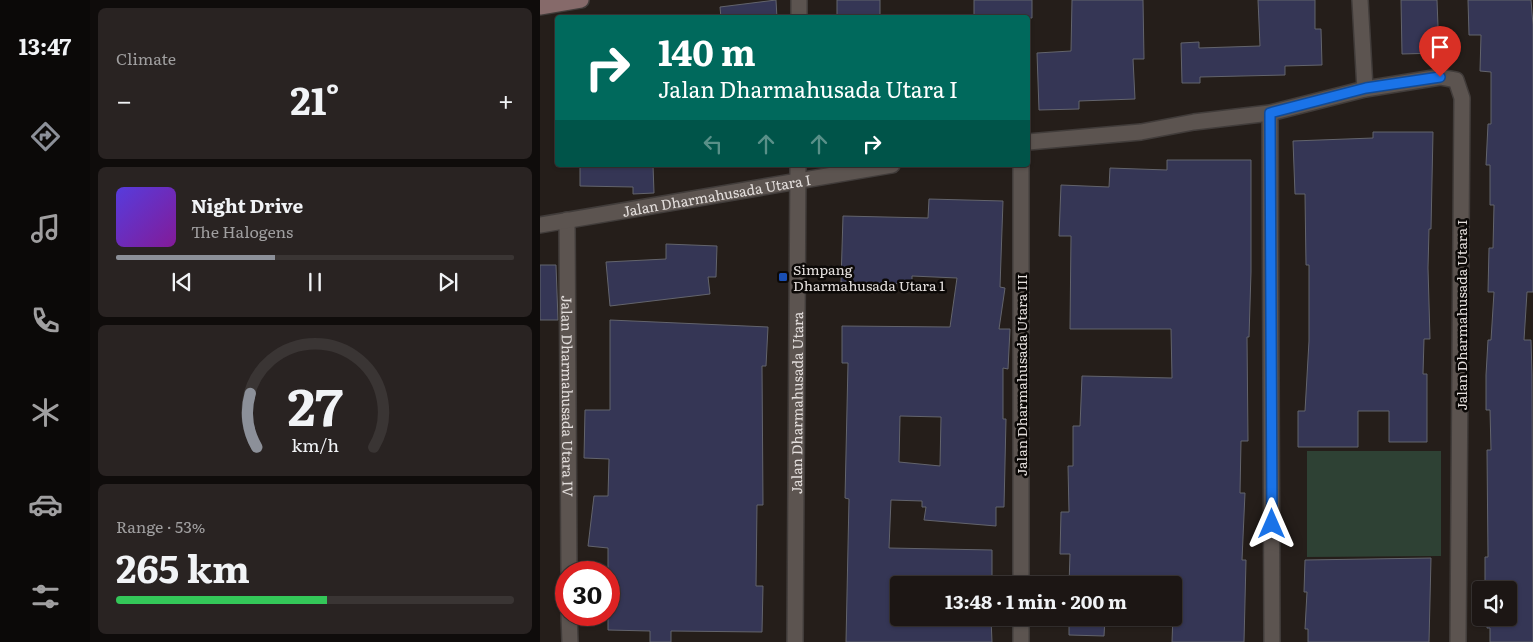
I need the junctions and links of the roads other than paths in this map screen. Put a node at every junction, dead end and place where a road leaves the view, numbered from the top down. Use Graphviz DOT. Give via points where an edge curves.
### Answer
graph roads {
  1 [pos="581,0"];
  2 [pos="799,0"];
  3 [pos="1360,0"];
  4 [pos="540,7"];
  5 [pos="799,15"];
  6 [pos="1366,88"];
  7 [pos="1270,113"];
  8 [pos="1030,142"];
  9 [pos="868,167"];
  10 [pos="1021,167"];
  11 [pos="798,173"];
  12 [pos="567,220"];
  13 [pos="540,225"];
  14 [pos="569,561"];
  15 [pos="1021,576"];
  16 [pos="569,626"];
  17 [pos="1021,626"];
  18 [pos="570,642"];
  19 [pos="795,642"];
  20 [pos="1021,642"];
  21 [pos="1272,642"];
  22 [pos="1458,642"];
  1 -- 4 [label="main road"];
  2 -- 5 [label="street"];
  3 -- 6 [label="street"];
  6 -- 7 [label="street, Jalan Dharmahusada Utara I"];
  6 -- 22 [label="street, Jalan Dharmahusada Utara I" via="1440,77 1456,80 1462,98"];
  7 -- 8 [label="street, Jalan Dharmahusada Utara I" via="1141,132"];
  7 -- 21 [label="street"];
  9 -- 11 [label="street, Jalan Dharmahusada Utara I"];
  10 -- 15 [label="street, Jalan Dharmahusada Utara III"];
  11 -- 12 [label="street, Jalan Dharmahusada Utara I"];
  11 -- 19 [label="street, Jalan Dharmahusada Utara"];
  12 -- 13 [label="street, Jalan Dharmahusada Utara I"];
  12 -- 14 [label="street, Jalan Dharmahusada Utara IV"];
  16 -- 18 [label="street"];
  17 -- 20 [label="street"];
}
